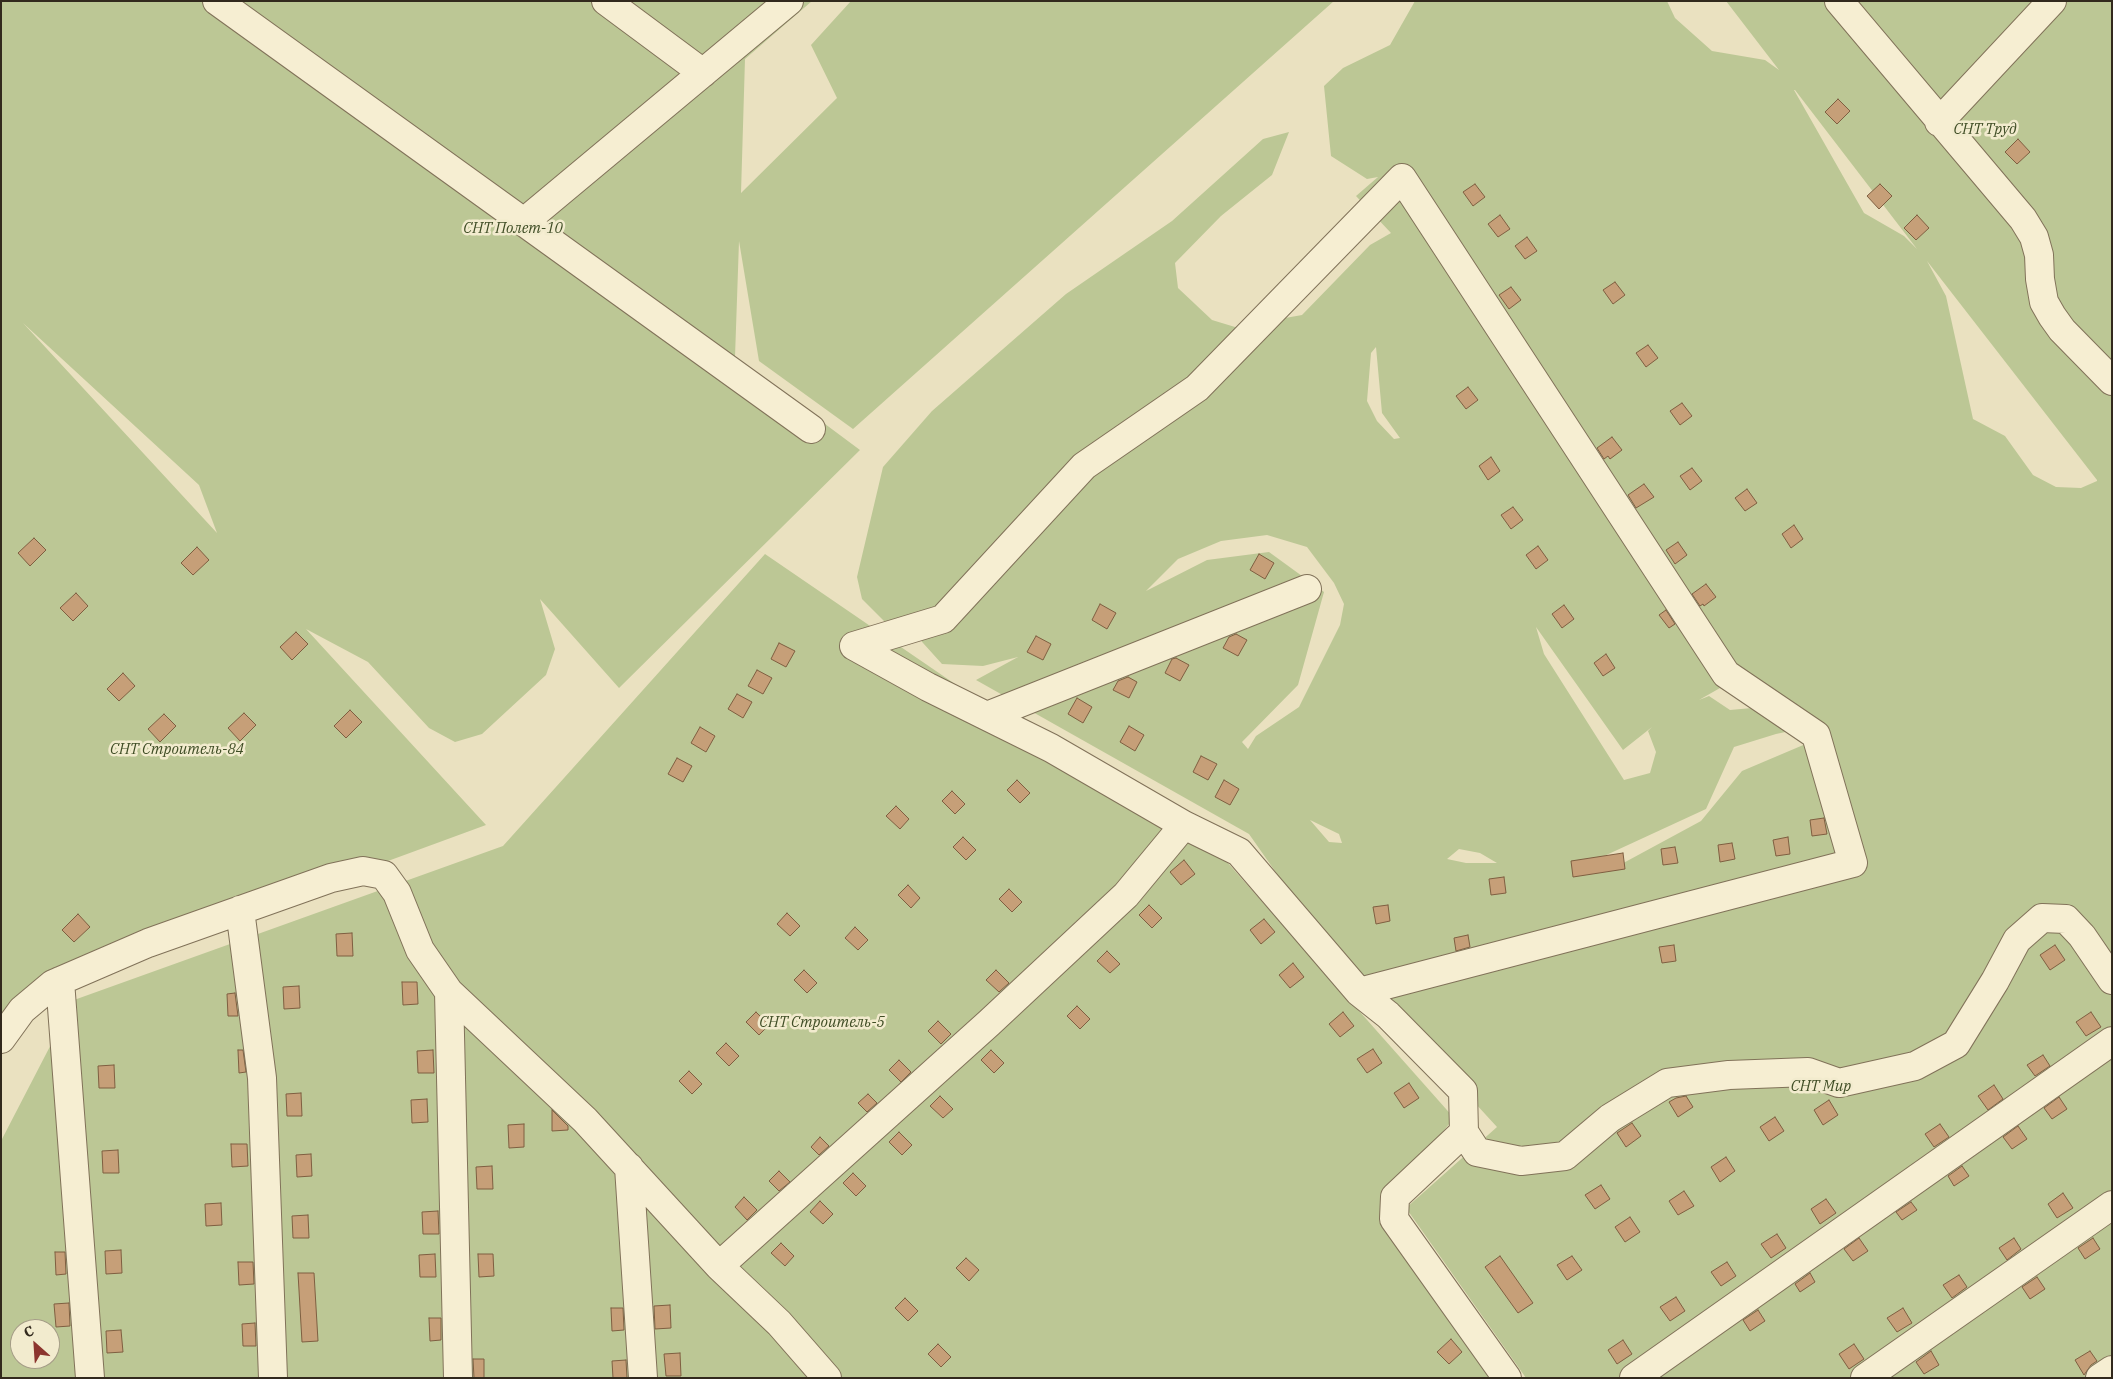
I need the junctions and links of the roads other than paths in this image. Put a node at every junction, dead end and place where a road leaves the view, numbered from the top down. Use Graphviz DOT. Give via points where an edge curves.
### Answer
graph roads {
  1 [pos="217,1"];
  2 [pos="606,1"];
  3 [pos="789,1"];
  4 [pos="1839,1"];
  5 [pos="2052,1"];
  6 [pos="703,73"];
  7 [pos="1939,122"];
  8 [pos="524,222"];
  9 [pos="2112,381"];
  10 [pos="811,430"];
  11 [pos="1307,589"];
  12 [pos="987,716"];
  13 [pos="1184,825"];
  14 [pos="240,910"];
  15 [pos="2112,980"];
  16 [pos="60,981"];
  17 [pos="448,992"];
  18 [pos="1359,992"];
  19 [pos="1,1040"];
  20 [pos="2112,1040"];
  21 [pos="1464,1132"];
  22 [pos="629,1168"];
  23 [pos="2112,1205"];
  24 [pos="719,1266"];
  25 [pos="2112,1370"];
  26 [pos="90,1378"];
  27 [pos="273,1378"];
  28 [pos="458,1378"];
  29 [pos="643,1378"];
  30 [pos="826,1378"];
  31 [pos="1507,1378"];
  32 [pos="1634,1378"];
  33 [pos="1865,1378"];
  34 [pos="2100,1378"];
  1 -- 8 [label="street"];
  2 -- 6 [label="street"];
  3 -- 6 [label="street"];
  4 -- 7 [label="street"];
  5 -- 7 [label="street"];
  6 -- 8 [label="street"];
  7 -- 9 [label="street" via="2023,219 2034,237 2039,255 2044,302 2062,330"];
  8 -- 10 [label="street"];
  11 -- 12 [label="street"];
  12 -- 13 [label="street" via="1051,748"];
  12 -- 18 [label="street" via="854,646 943,620 1084,466 1197,388 1402,178 1726,674 1816,735 1853,863"];
  13 -- 18 [label="street" via="1239,852"];
  13 -- 24 [label="street" via="1126,895 990,1023"];
  14 -- 16 [label="street" via="148,943"];
  14 -- 17 [label="street" via="331,878 363,871 384,875 397,892 420,950"];
  14 -- 27 [label="street" via="262,1078"];
  15 -- 21 [label="street" via="2082,936 2066,919 2042,918 2016,940 1956,1044 1915,1066 1839,1083 1808,1072 1728,1075 1667,1083 1610,1118 1565,1156 1521,1161 1477,1152"];
  16 -- 19 [label="street" via="22,1010"];
  16 -- 26 [label="street"];
  17 -- 22 [label="street" via="585,1120"];
  17 -- 28 [label="street"];
  18 -- 21 [label="street" via="1388,1014 1463,1091"];
  20 -- 32 [label="street"];
  21 -- 31 [label="street" via="1395,1197 1394,1219"];
  22 -- 24 [label="street"];
  22 -- 29 [label="street"];
  23 -- 33 [label="street"];
  24 -- 30 [label="street" via="779,1323"];
  25 -- 34 [label="street"];
}
